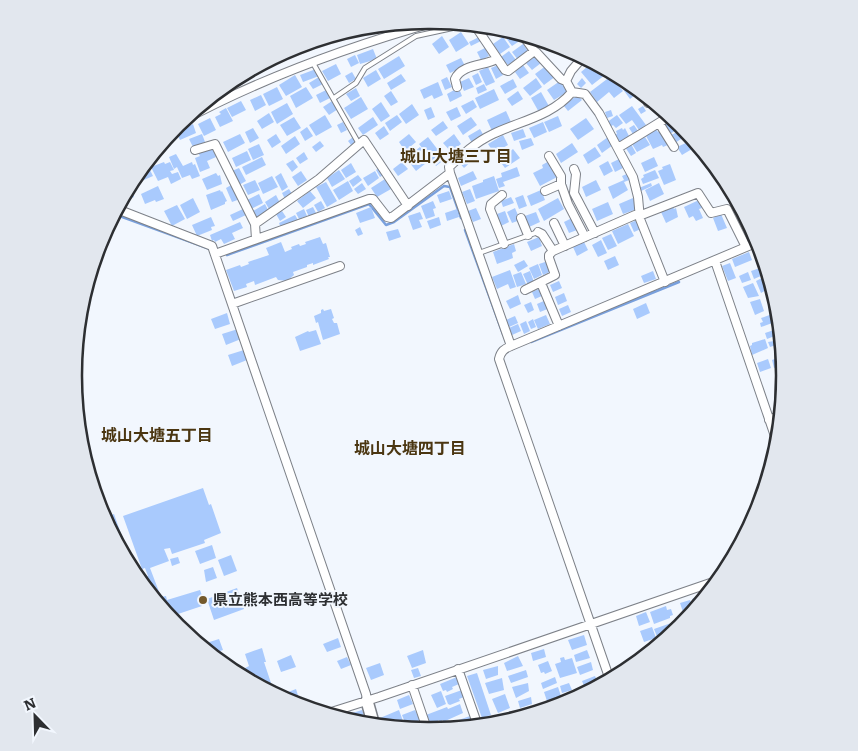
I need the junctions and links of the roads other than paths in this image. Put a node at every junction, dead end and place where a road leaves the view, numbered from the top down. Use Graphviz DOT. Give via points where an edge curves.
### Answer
graph roads {
  1 [pos="412,29"];
  2 [pos="449,29"];
  3 [pos="478,33"];
  4 [pos="529,44"];
  5 [pos="535,52"];
  6 [pos="497,59"];
  7 [pos="313,63"];
  8 [pos="578,63"];
  9 [pos="566,82"];
  10 [pos="458,87"];
  11 [pos="572,92"];
  12 [pos="334,98"];
  13 [pos="207,109"];
  14 [pos="663,120"];
  15 [pos="659,123"];
  16 [pos="359,144"];
  17 [pos="674,147"];
  18 [pos="618,148"];
  19 [pos="195,150"];
  20 [pos="549,156"];
  21 [pos="574,169"];
  22 [pos="450,173"];
  23 [pos="561,184"];
  24 [pos="545,191"];
  25 [pos="502,195"];
  26 [pos="408,206"];
  27 [pos="124,212"];
  28 [pos="639,214"];
  29 [pos="521,218"];
  30 [pos="554,223"];
  31 [pos="255,224"];
  32 [pos="538,232"];
  33 [pos="595,232"];
  34 [pos="528,235"];
  35 [pos="585,237"];
  36 [pos="256,239"];
  37 [pos="504,244"];
  38 [pos="750,245"];
  39 [pos="565,246"];
  40 [pos="746,247"];
  41 [pos="553,251"];
  42 [pos="479,253"];
  43 [pos="216,254"];
  44 [pos="715,261"];
  45 [pos="340,266"];
  46 [pos="541,282"];
  47 [pos="664,282"];
  48 [pos="525,290"];
  49 [pos="232,304"];
  50 [pos="559,326"];
  51 [pos="511,346"];
  52 [pos="773,418"];
  53 [pos="769,420"];
  54 [pos="772,428"];
  55 [pos="706,585"];
  56 [pos="590,624"];
  57 [pos="458,670"];
  58 [pos="607,673"];
  59 [pos="412,685"];
  60 [pos="366,701"];
  61 [pos="338,710"];
  62 [pos="371,717"];
  63 [pos="475,719"];
  64 [pos="425,722"];
  1 -- 7 [label="street"];
  2 -- 12 [label="lane" via="416,36 365,68 356,83"];
  3 -- 6 [label="street"];
  4 -- 5 [label="street"];
  5 -- 6 [label="street" via="508,71"];
  5 -- 9 [label="street"];
  6 -- 10 [label="street" via="456,75 454,79"];
  7 -- 12 [label="lane"];
  7 -- 13 [label="street"];
  8 -- 9 [label="street"];
  9 -- 11 [label="street"];
  11 -- 18 [label="street" via="585,94"];
  11 -- 22 [label="street" via="552,109 493,134 468,149 449,167"];
  12 -- 16 [label="lane"];
  14 -- 15 [label="street"];
  15 -- 17 [label="street"];
  15 -- 18 [label="street"];
  16 -- 26 [label="street" via="364,140"];
  16 -- 31 [label="street" via="319,179"];
  18 -- 28 [label="street" via="636,187"];
  19 -- 31 [label="street" via="215,144"];
  20 -- 23 [label="street" via="561,176"];
  21 -- 33 [label="street" via="574,193"];
  22 -- 26 [label="street"];
  22 -- 42 [label="street"];
  23 -- 24 [label="street"];
  23 -- 35 [label="street"];
  25 -- 37 [label="street" via="490,209"];
  26 -- 36 [label="street" via="391,218 373,199"];
  27 -- 43 [label="street" via="212,246"];
  28 -- 33 [label="street"];
  28 -- 40 [label="street" via="698,193 711,213 727,209"];
  28 -- 47 [label="street"];
  29 -- 34 [label="street"];
  30 -- 39 [label="street"];
  31 -- 36 [label="street"];
  32 -- 34 [label="lane"];
  32 -- 41 [label="street"];
  33 -- 35 [label="street"];
  34 -- 37 [label="lane"];
  35 -- 39 [label="street"];
  36 -- 43 [label="street"];
  37 -- 42 [label="lane"];
  38 -- 40 [label="street"];
  39 -- 41 [label="street"];
  40 -- 44 [label="street"];
  41 -- 46 [label="street" via="548,258 555,275"];
  42 -- 51 [label="street"];
  43 -- 49 [label="street"];
  44 -- 47 [label="street"];
  44 -- 53 [label="street"];
  45 -- 49 [label="street"];
  46 -- 48 [label="street"];
  46 -- 50 [label="street"];
  47 -- 50 [label="street"];
  49 -- 60 [label="street"];
  50 -- 51 [label="street"];
  51 -- 56 [label="street" via="503,350 499,359"];
  52 -- 53 [label="street"];
  53 -- 54 [label="street"];
  55 -- 56 [label="street"];
  56 -- 57 [label="street"];
  56 -- 58 [label="street"];
  57 -- 59 [label="street"];
  57 -- 63 [label="street"];
  59 -- 60 [label="street"];
  59 -- 64 [label="street"];
  60 -- 61 [label="street"];
  60 -- 62 [label="street"];
}
